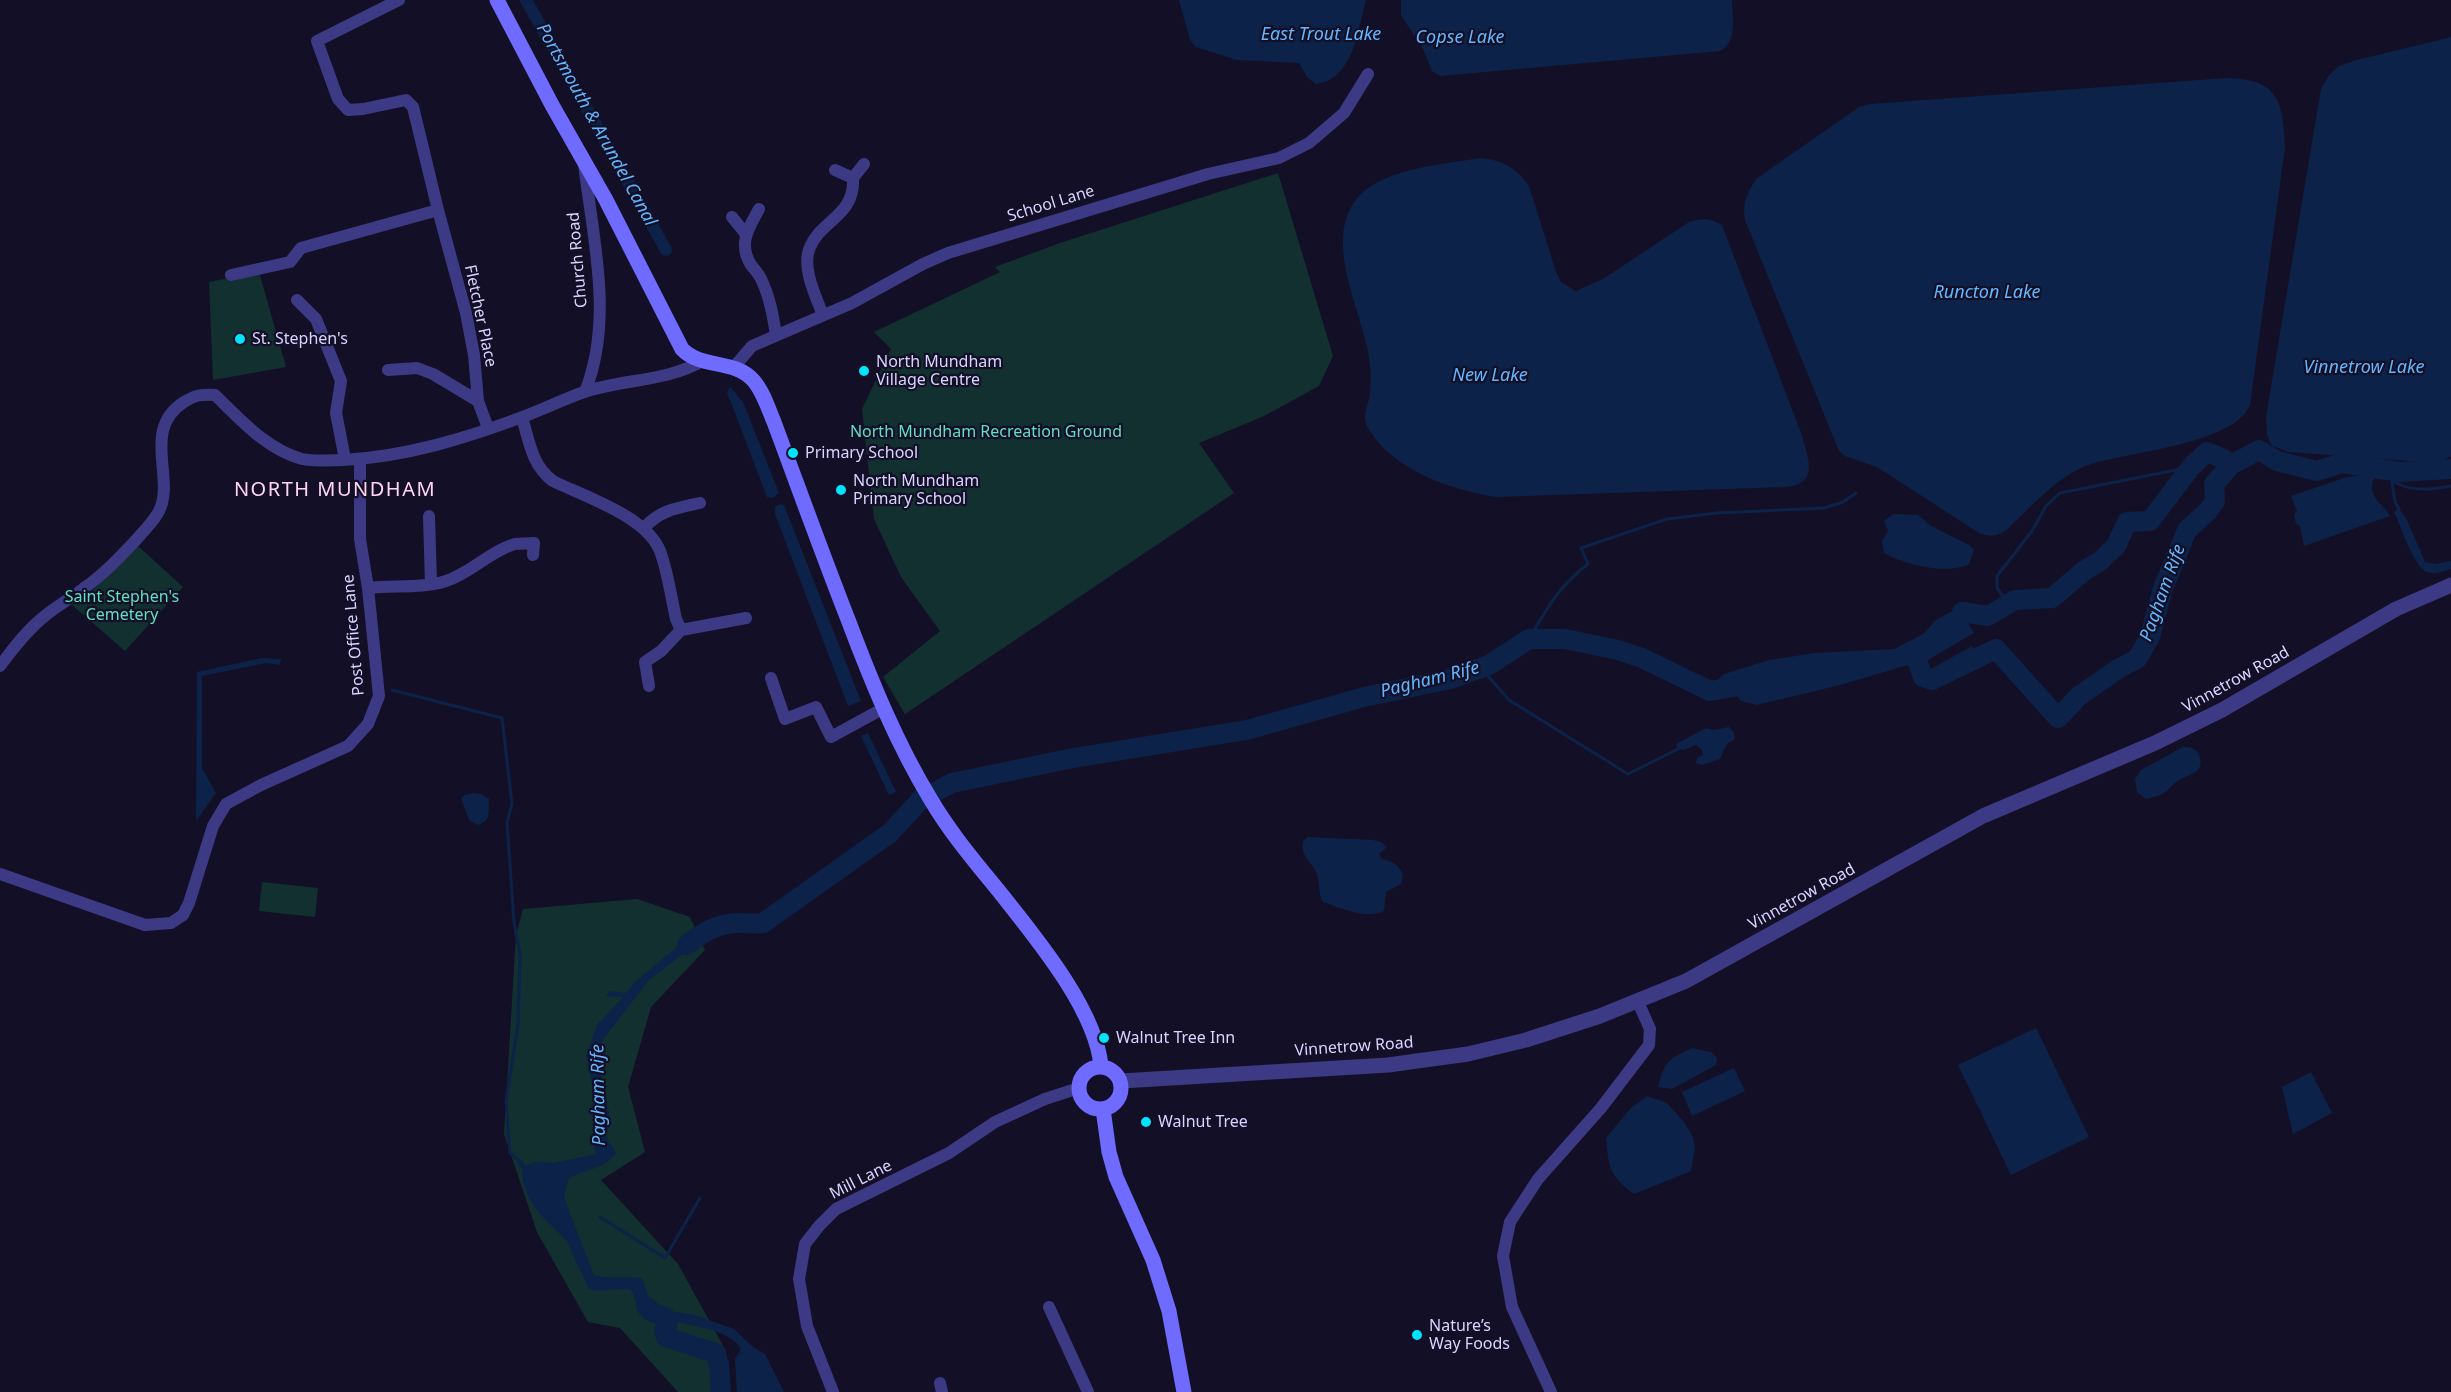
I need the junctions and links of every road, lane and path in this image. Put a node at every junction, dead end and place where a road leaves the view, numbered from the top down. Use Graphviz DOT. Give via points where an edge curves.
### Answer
graph roads {
  1 [pos="399,0"];
  2 [pos="496,0"];
  3 [pos="1368,74"];
  4 [pos="584,160"];
  5 [pos="864,164"];
  6 [pos="835,170"];
  7 [pos="853,178"];
  8 [pos="759,209"];
  9 [pos="438,210"];
  10 [pos="732,218"];
  11 [pos="745,233"];
  12 [pos="231,275"];
  13 [pos="297,300"];
  14 [pos="823,315"];
  15 [pos="776,335"];
  16 [pos="702,361"];
  17 [pos="734,367"];
  18 [pos="388,370"];
  19 [pos="585,392"];
  20 [pos="478,401"];
  21 [pos="522,417"];
  22 [pos="488,428"];
  23 [pos="345,459"];
  24 [pos="360,459"];
  25 [pos="700,503"];
  26 [pos="429,516"];
  27 [pos="644,528"];
  28 [pos="533,555"];
  29 [pos="431,585"];
  30 [pos="2451,585"];
  31 [pos="368,588"];
  32 [pos="746,618"];
  33 [pos="681,630"];
  34 [pos="0,666"];
  35 [pos="771,678"];
  36 [pos="649,686"];
  37 [pos="884,708"];
  38 [pos="0,874"];
  39 [pos="1638,1002"];
  40 [pos="1101,1066"];
  41 [pos="1121,1081"];
  42 [pos="1079,1088"];
  43 [pos="1103,1109"];
  44 [pos="1049,1306"];
  45 [pos="833,1392"];
  46 [pos="1088,1392"];
  47 [pos="1184,1392"];
  48 [pos="1551,1392"];
  1 -- 9 [label="street, Fletcher Place" via="317,41 338,99 348,110 406,100 413,107"];
  2 -- 4 [label="main road"];
  3 -- 14 [label="street, School Lane" via="1344,113 1309,143 1279,158 1208,174 948,253"];
  4 -- 16 [label="main road" via="678,342 687,354"];
  4 -- 19 [label="street, Church Road" via="600,286 597,356"];
  5 -- 7 [label="street"];
  6 -- 7 [label="street"];
  7 -- 14 [label="street" via="846,207 809,249 810,277"];
  8 -- 11 [label="street"];
  9 -- 12 [label="street" via="301,248 290,262"];
  9 -- 20 [label="street, Fletcher Place" via="466,313"];
  10 -- 11 [label="street"];
  11 -- 15 [label="street" via="744,247 762,279"];
  13 -- 23 [label="street" via="316,319 340,381 336,413"];
  14 -- 15 [label="street, School Lane"];
  15 -- 17 [label="street, School Lane" via="752,346"];
  16 -- 17 [label="main road"];
  16 -- 19 [label="street" via="686,370"];
  17 -- 37 [label="main road" via="759,387"];
  18 -- 20 [label="street" via="417,368"];
  19 -- 21 [label="street"];
  20 -- 22 [label="street, Fletcher Place"];
  21 -- 22 [label="street"];
  21 -- 27 [label="street" via="533,454 544,474"];
  22 -- 24 [label="street" via="394,454"];
  23 -- 24 [label="street"];
  23 -- 34 [label="street" via="302,459 284,452 245,424 215,395 192,398 174,411 161,440 164,496 157,516 105,571 24,636"];
  24 -- 31 [label="street, Post Office Lane" via="360,539"];
  25 -- 27 [label="street" via="669,509"];
  26 -- 29 [label="street"];
  27 -- 33 [label="street" via="660,552"];
  28 -- 29 [label="street" via="534,543 515,544 463,574"];
  29 -- 31 [label="street"];
  30 -- 39 [label="street, Vinnetrow Road" via="2396,609 2222,710 2155,743 1983,816 1686,981"];
  31 -- 38 [label="street, Post Office Lane" via="379,696 368,724 348,746 226,804 213,826 183,915 171,923 145,925"];
  32 -- 33 [label="street"];
  33 -- 36 [label="street" via="645,662"];
  35 -- 37 [label="street" via="785,719 816,707 831,737"];
  37 -- 40 [label="main road" via="943,820 1036,939 1073,995 1096,1039"];
  39 -- 41 [label="street, Vinnetrow Road" via="1526,1040 1468,1054 1388,1065"];
  39 -- 48 [label="street" via="1650,1029 1649,1045 1538,1179 1510,1222 1503,1256 1512,1307"];
  40 -- 41 [label="main road" via="1114,1071"];
  40 -- 42 [label="main road" via="1083,1075"];
  41 -- 43 [label="main road" via="1120,1097"];
  42 -- 43 [label="main road" via="1084,1102"];
  42 -- 45 [label="street, Mill Lane" via="995,1122 949,1153 836,1209 819,1226 805,1244 799,1279 807,1326"];
  43 -- 47 [label="main road" via="1116,1177 1153,1260 1169,1311"];
  44 -- 46 [label="street" via="1050,1326 1071,1353"];
}
